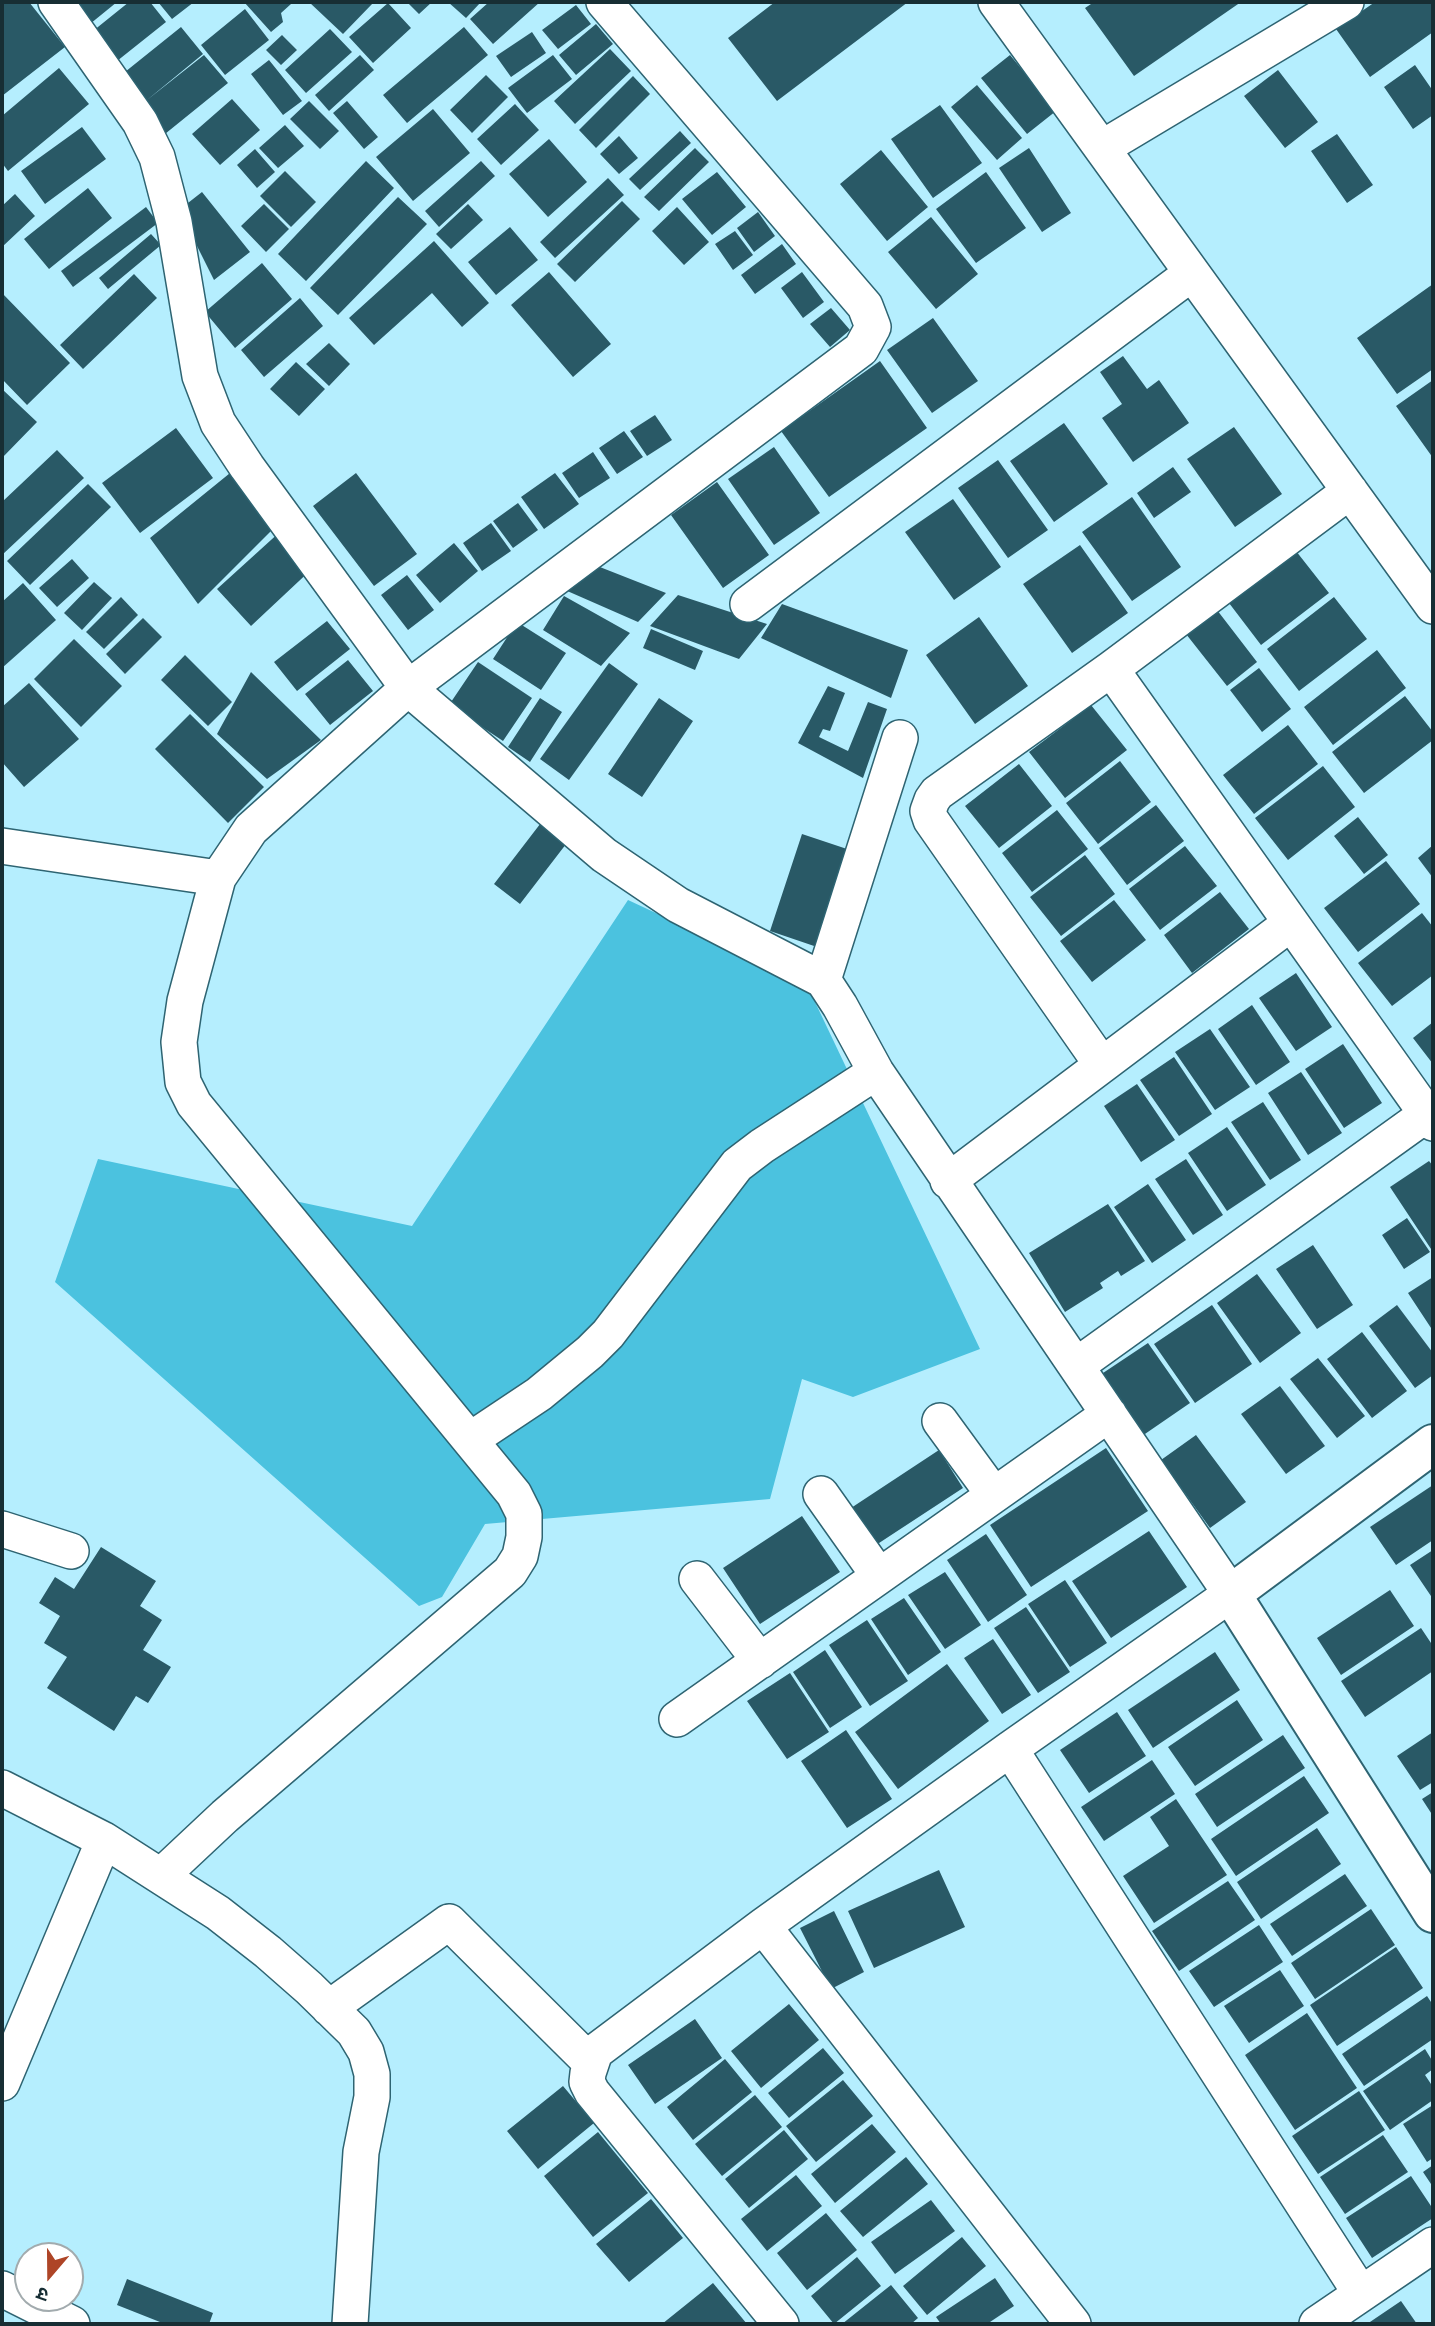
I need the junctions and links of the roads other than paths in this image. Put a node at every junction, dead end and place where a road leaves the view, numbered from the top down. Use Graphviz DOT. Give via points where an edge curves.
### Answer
graph roads {
  1 [pos="56,2"];
  2 [pos="604,2"];
  3 [pos="996,2"];
  4 [pos="1346,2"];
  5 [pos="1102,148"];
  6 [pos="1192,273"];
  7 [pos="1350,491"];
  8 [pos="748,604"];
  9 [pos="1433,606"];
  10 [pos="1111,668"];
  11 [pos="408,688"];
  12 [pos="900,738"];
  13 [pos="878,808"];
  14 [pos="928,811"];
  15 [pos="2,846"];
  16 [pos="218,878"];
  17 [pos="1291,923"];
  18 [pos="823,980"];
  19 [pos="1102,1065"];
  20 [pos="876,1072"];
  21 [pos="1430,1119"];
  22 [pos="948,1181"];
  23 [pos="1076,1366"];
  24 [pos="1109,1414"];
  25 [pos="940,1421"];
  26 [pos="470,1440"];
  27 [pos="1433,1444"];
  28 [pos="821,1493"];
  29 [pos="994,1495"];
  30 [pos="2,1530"];
  31 [pos="71,1551"];
  32 [pos="879,1576"];
  33 [pos="697,1579"];
  34 [pos="1231,1594"];
  35 [pos="760,1661"];
  36 [pos="677,1719"];
  37 [pos="1010,1749"];
  38 [pos="2,1788"];
  39 [pos="104,1840"];
  40 [pos="161,1876"];
  41 [pos="1433,1913"];
  42 [pos="763,1926"];
  43 [pos="329,2008"];
  44 [pos="590,2062"];
  45 [pos="2,2083"];
  46 [pos="1433,2245"];
  47 [pos="2,2289"];
  48 [pos="1361,2294"];
  49 [pos="1057,2319"];
  50 [pos="72,2324"];
  51 [pos="350,2324"];
  52 [pos="781,2324"];
  53 [pos="1317,2324"];
  1 -- 11 [label="street" via="139,121 157,158 174,222 200,376 218,423"];
  2 -- 11 [label="street" via="865,306 873,327 861,349"];
  3 -- 5 [label="street"];
  4 -- 5 [label="street"];
  5 -- 6 [label="street"];
  6 -- 7 [label="street"];
  6 -- 8 [label="street"];
  7 -- 9 [label="street"];
  7 -- 10 [label="street"];
  10 -- 14 [label="street" via="937,793"];
  10 -- 17 [label="street"];
  11 -- 16 [label="street" via="251,829"];
  11 -- 18 [label="street" via="604,855 678,905"];
  12 -- 13 [label="street"];
  13 -- 14 [label="street"];
  13 -- 18 [label="street"];
  14 -- 19 [label="street"];
  15 -- 16 [label="street"];
  16 -- 26 [label="street" via="186,1001 179,1042 183,1082 194,1104"];
  17 -- 19 [label="street"];
  17 -- 21 [label="street"];
  18 -- 20 [label="street"];
  19 -- 22 [label="street"];
  20 -- 22 [label="street"];
  20 -- 26 [label="street" via="737,1166 608,1334 539,1394"];
  21 -- 23 [label="street"];
  22 -- 23 [label="street"];
  23 -- 24 [label="street"];
  24 -- 29 [label="street"];
  24 -- 34 [label="street"];
  25 -- 29 [label="street"];
  26 -- 40 [label="street" via="514,1494 524,1514 520,1556 510,1572"];
  27 -- 34 [label="street"];
  28 -- 32 [label="street"];
  29 -- 32 [label="street"];
  30 -- 31 [label="street"];
  32 -- 35 [label="street"];
  33 -- 35 [label="street"];
  34 -- 37 [label="street"];
  34 -- 41 [label="street"];
  35 -- 36 [label="street"];
  37 -- 42 [label="street"];
  37 -- 48 [label="street"];
  38 -- 39 [label="street"];
  39 -- 40 [label="street"];
  39 -- 45 [label="street"];
  40 -- 43 [label="street" via="268,1952"];
  42 -- 44 [label="street" via="595,2052"];
  42 -- 49 [label="street"];
  43 -- 44 [label="street" via="449,1923"];
  43 -- 51 [label="street" via="354,2032 372,2074 361,2152"];
  44 -- 52 [label="street" via="587,2082 592,2092"];
  46 -- 48 [label="street"];
  47 -- 50 [label="street"];
  48 -- 53 [label="street"];
}
